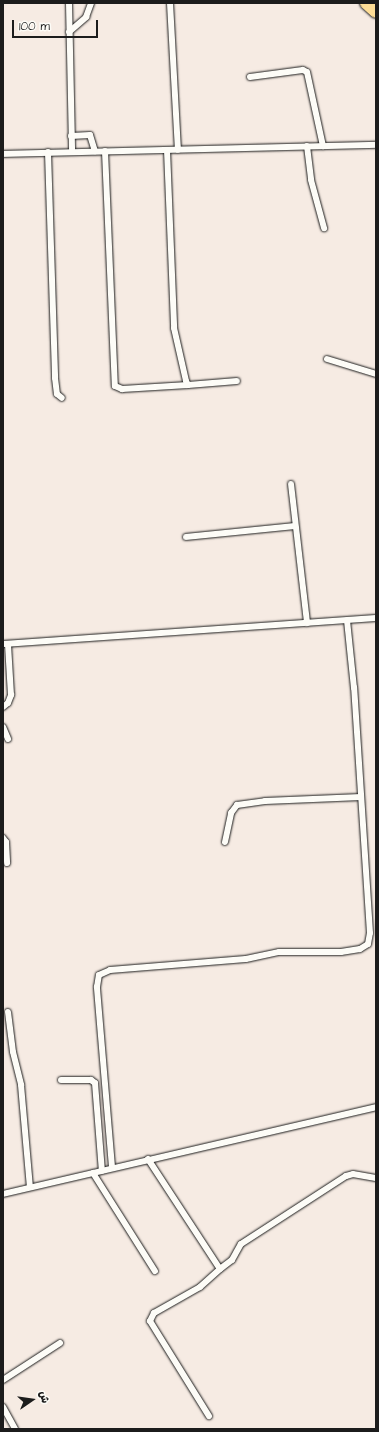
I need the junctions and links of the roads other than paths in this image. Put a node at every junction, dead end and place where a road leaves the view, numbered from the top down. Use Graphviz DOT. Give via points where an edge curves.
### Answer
graph roads {
  1 [pos="69,3"];
  2 [pos="91,3"];
  3 [pos="170,3"];
  4 [pos="366,3"];
  5 [pos="376,12"];
  6 [pos="69,32"];
  7 [pos="250,77"];
  8 [pos="71,136"];
  9 [pos="376,145"];
  10 [pos="307,146"];
  11 [pos="323,146"];
  12 [pos="167,150"];
  13 [pos="178,150"];
  14 [pos="95,151"];
  15 [pos="104,151"];
  16 [pos="48,152"];
  17 [pos="72,152"];
  18 [pos="3,154"];
  19 [pos="324,228"];
  20 [pos="327,360"];
  21 [pos="376,374"];
  22 [pos="237,381"];
  23 [pos="188,385"];
  24 [pos="62,398"];
  25 [pos="291,484"];
  26 [pos="294,526"];
  27 [pos="186,537"];
  28 [pos="376,618"];
  29 [pos="347,620"];
  30 [pos="307,623"];
  31 [pos="5,644"];
  32 [pos="3,707"];
  33 [pos="3,727"];
  34 [pos="8,739"];
  35 [pos="361,797"];
  36 [pos="3,838"];
  37 [pos="225,842"];
  38 [pos="7,863"];
  39 [pos="8,1012"];
  40 [pos="61,1080"];
  41 [pos="376,1107"];
  42 [pos="148,1159"];
  43 [pos="112,1167"];
  44 [pos="102,1171"];
  45 [pos="93,1173"];
  46 [pos="376,1178"];
  47 [pos="30,1187"];
  48 [pos="3,1194"];
  49 [pos="220,1270"];
  50 [pos="155,1271"];
  51 [pos="60,1343"];
  52 [pos="3,1380"];
  53 [pos="3,1407"];
  54 [pos="209,1416"];
  55 [pos="15,1429"];
  1 -- 6 [label="street"];
  2 -- 6 [label="street" via="86,17"];
  3 -- 13 [label="street"];
  4 -- 5 [label="highway"];
  6 -- 8 [label="street"];
  7 -- 11 [label="street" via="303,70 307,72"];
  8 -- 14 [label="street" via="90,135"];
  8 -- 17 [label="street"];
  9 -- 11 [label="street"];
  10 -- 11 [label="street"];
  10 -- 13 [label="street"];
  10 -- 19 [label="street" via="311,180"];
  12 -- 13 [label="street"];
  12 -- 15 [label="street"];
  12 -- 23 [label="street" via="174,328"];
  14 -- 15 [label="street"];
  14 -- 17 [label="street"];
  15 -- 23 [label="street" via="115,386 122,389"];
  16 -- 17 [label="street"];
  16 -- 18 [label="street"];
  16 -- 24 [label="street" via="55,378 57,394"];
  20 -- 21 [label="street"];
  22 -- 23 [label="street"];
  25 -- 26 [label="street"];
  26 -- 27 [label="street"];
  26 -- 30 [label="street"];
  28 -- 29 [label="street"];
  29 -- 30 [label="street"];
  29 -- 35 [label="street"];
  30 -- 31 [label="street"];
  31 -- 32 [label="street" via="11,695"];
  33 -- 34 [label="street"];
  35 -- 37 [label="street" via="265,801 237,805 231,813"];
  35 -- 43 [label="street" via="370,933 367,946 341,952 279,952 246,959 110,970 99,975 97,987"];
  36 -- 38 [label="street" via="6,842"];
  39 -- 47 [label="street" via="13,1052 21,1085"];
  40 -- 44 [label="street" via="91,1080 95,1083"];
  41 -- 42 [label="street"];
  42 -- 43 [label="street"];
  42 -- 49 [label="street"];
  43 -- 44 [label="street"];
  44 -- 45 [label="street"];
  45 -- 47 [label="street"];
  45 -- 50 [label="street"];
  46 -- 49 [label="street" via="353,1174 346,1176 241,1244 232,1260"];
  47 -- 48 [label="street"];
  49 -- 54 [label="street" via="200,1287 154,1313 150,1321"];
  51 -- 52 [label="street"];
  53 -- 55 [label="street"];
}
